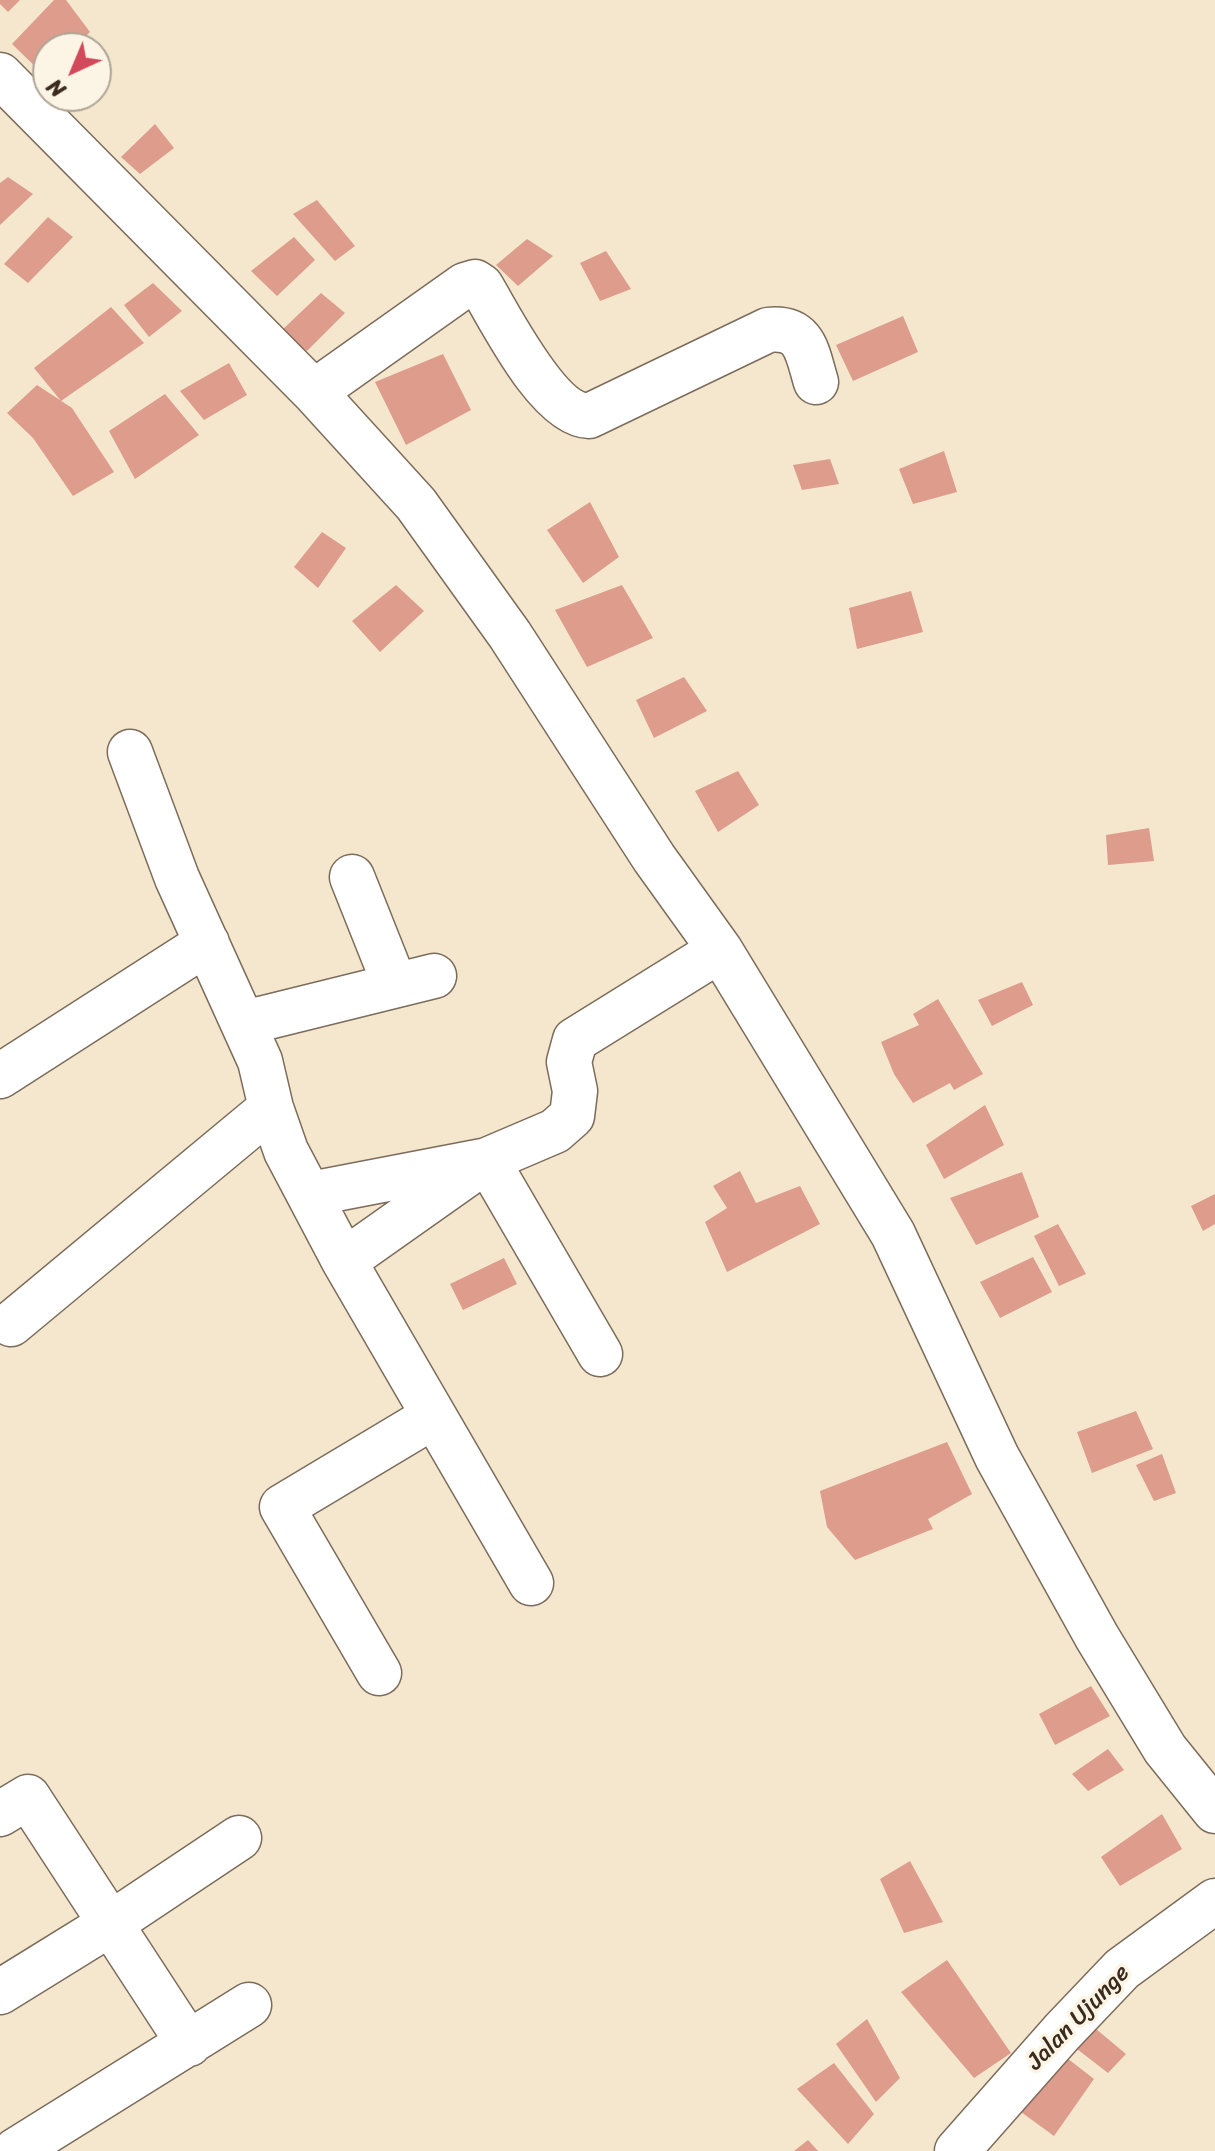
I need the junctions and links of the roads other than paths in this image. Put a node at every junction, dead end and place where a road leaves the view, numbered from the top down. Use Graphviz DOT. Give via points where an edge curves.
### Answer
graph roads {
  1 [pos="0,75"];
  2 [pos="816,382"];
  3 [pos="314,392"];
  4 [pos="130,752"];
  5 [pos="352,877"];
  6 [pos="207,943"];
  7 [pos="720,950"];
  8 [pos="244,1023"];
  9 [pos="0,1076"];
  10 [pos="271,1108"];
  11 [pos="487,1160"];
  12 [pos="310,1194"];
  13 [pos="344,1261"];
  14 [pos="11,1324"];
  15 [pos="600,1354"];
  16 [pos="434,1416"];
  17 [pos="531,1583"];
  18 [pos="379,1673"];
  19 [pos="1215,1811"];
  20 [pos="0,1814"];
  21 [pos="239,1838"];
  22 [pos="1215,1901"];
  23 [pos="110,1924"];
  24 [pos="0,1992"];
  25 [pos="249,2005"];
  26 [pos="189,2044"];
  27 [pos="15,2151"];
  28 [pos="957,2151"];
  1 -- 3 [label="street"];
  2 -- 3 [label="street" via="795,332 768,330 589,416 581,415 545,390 475,282"];
  3 -- 7 [label="street" via="416,504"];
  4 -- 6 [label="street"];
  5 -- 8 [label="street" via="414,980"];
  6 -- 8 [label="street"];
  6 -- 9 [label="street"];
  7 -- 11 [label="street" via="575,1040 569,1062 575,1091 572,1116 555,1131"];
  7 -- 19 [label="street" via="893,1234 997,1457 1097,1637 1165,1749"];
  8 -- 10 [label="street"];
  10 -- 12 [label="street" via="286,1151"];
  10 -- 14 [label="street"];
  11 -- 12 [label="street"];
  11 -- 13 [label="street"];
  11 -- 15 [label="street"];
  12 -- 13 [label="street"];
  13 -- 16 [label="street"];
  16 -- 17 [label="street"];
  16 -- 18 [label="street" via="282,1507"];
  20 -- 23 [label="street" via="28,1797"];
  21 -- 23 [label="street"];
  22 -- 28 [label="street, Jalan Ujunge" via="1122,1969"];
  23 -- 24 [label="street"];
  23 -- 26 [label="street"];
  25 -- 26 [label="street"];
  26 -- 27 [label="street"];
}
